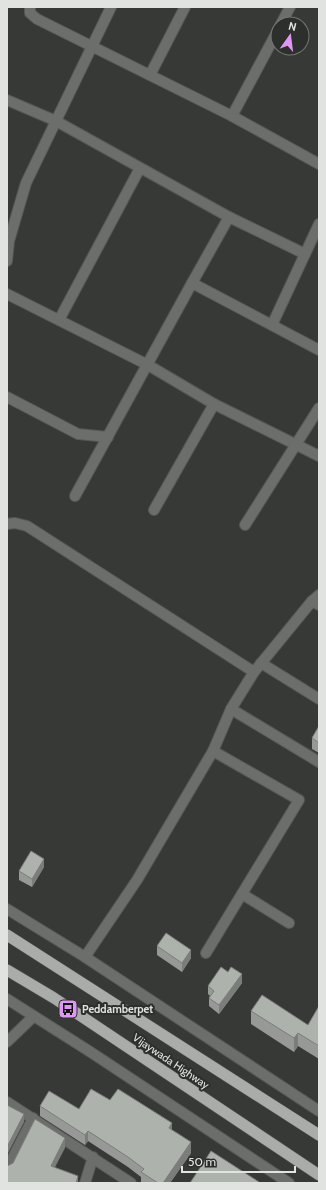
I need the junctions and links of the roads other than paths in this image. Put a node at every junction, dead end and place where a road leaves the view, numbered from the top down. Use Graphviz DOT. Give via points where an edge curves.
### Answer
graph roads {
  1 [pos="30,7"];
  2 [pos="111,7"];
  3 [pos="185,7"];
  4 [pos="290,7"];
  5 [pos="285,16"];
  6 [pos="92,45"];
  7 [pos="270,45"];
  8 [pos="150,75"];
  9 [pos="7,100"];
  10 [pos="232,116"];
  11 [pos="56,121"];
  12 [pos="319,164"];
  13 [pos="140,168"];
  14 [pos="229,217"];
  15 [pos="319,224"];
  16 [pos="305,254"];
  17 [pos="7,261"];
  18 [pos="192,283"];
  19 [pos="7,294"];
  20 [pos="59,320"];
  21 [pos="272,325"];
  22 [pos="319,350"];
  23 [pos="148,365"];
  24 [pos="7,397"];
  25 [pos="214,404"];
  26 [pos="319,408"];
  27 [pos="108,437"];
  28 [pos="297,445"];
  29 [pos="319,456"];
  30 [pos="75,496"];
  31 [pos="154,510"];
  32 [pos="7,524"];
  33 [pos="245,525"];
  34 [pos="317,601"];
  35 [pos="260,663"];
  36 [pos="254,672"];
  37 [pos="319,698"];
  38 [pos="231,709"];
  39 [pos="213,751"];
  40 [pos="319,762"];
  41 [pos="242,894"];
  42 [pos="7,909"];
  43 [pos="289,923"];
  44 [pos="7,935"];
  45 [pos="206,953"];
  46 [pos="85,957"];
  47 [pos="7,970"];
  48 [pos="7,1000"];
  49 [pos="33,1017"];
  50 [pos="7,1042"];
  51 [pos="7,1102"];
  52 [pos="319,1111"];
  53 [pos="34,1118"];
  54 [pos="319,1135"];
  55 [pos="93,1157"];
  56 [pos="7,1169"];
  57 [pos="319,1175"];
  58 [pos="85,1183"];
  59 [pos="131,1183"];
  60 [pos="289,1183"];
  1 -- 6 [label="street" via="30,13 37,19"];
  2 -- 6 [label="street"];
  3 -- 8 [label="street"];
  4 -- 5 [label="street"];
  6 -- 8 [label="street"];
  6 -- 11 [label="street"];
  7 -- 10 [label="street"];
  8 -- 10 [label="street"];
  9 -- 11 [label="street"];
  10 -- 12 [label="street"];
  11 -- 13 [label="street"];
  11 -- 17 [label="street" via="26,183 9,241"];
  13 -- 14 [label="street"];
  13 -- 20 [label="street"];
  14 -- 16 [label="street"];
  14 -- 18 [label="street"];
  15 -- 16 [label="street"];
  16 -- 21 [label="street"];
  18 -- 21 [label="street"];
  18 -- 23 [label="street"];
  19 -- 20 [label="street"];
  20 -- 23 [label="street"];
  21 -- 22 [label="street"];
  23 -- 25 [label="street"];
  23 -- 27 [label="street"];
  24 -- 27 [label="street" via="78,434"];
  25 -- 28 [label="street"];
  25 -- 31 [label="street"];
  26 -- 28 [label="street"];
  27 -- 30 [label="street"];
  28 -- 29 [label="street"];
  28 -- 33 [label="street"];
  32 -- 36 [label="street" via="27,526"];
  34 -- 35 [label="street"];
  35 -- 36 [label="street"];
  35 -- 37 [label="street"];
  36 -- 38 [label="street"];
  38 -- 39 [label="street"];
  38 -- 40 [label="street"];
  39 -- 41 [label="street" via="299,800"];
  39 -- 46 [label="street" via="137,880"];
  41 -- 43 [label="street"];
  41 -- 45 [label="street"];
  42 -- 46 [label="street"];
  44 -- 54 [label="highway, Vijaywada Highway"];
  46 -- 52 [label="street"];
  47 -- 57 [label="highway, Vijaywada Highway" via="54,998"];
  48 -- 49 [label="street"];
  49 -- 50 [label="street"];
  49 -- 60 [label="street"];
  51 -- 53 [label="street"];
  53 -- 55 [label="street"];
  53 -- 56 [label="street"];
  55 -- 58 [label="street"];
  55 -- 59 [label="street"];
}
